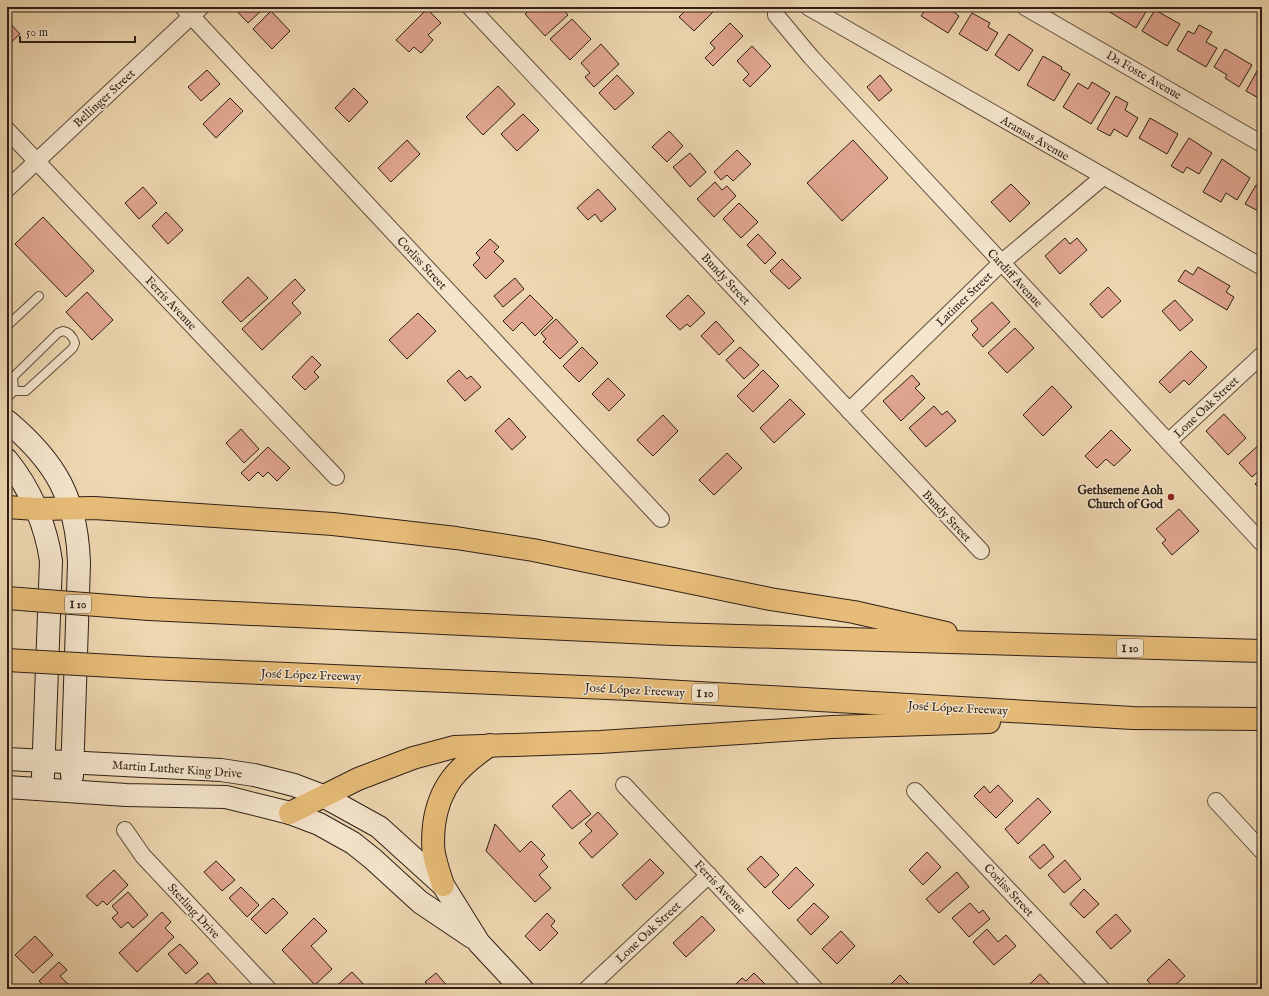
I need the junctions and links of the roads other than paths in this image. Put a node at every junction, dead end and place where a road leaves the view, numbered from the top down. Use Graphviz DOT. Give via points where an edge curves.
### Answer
graph roads {
  1 [pos="470,7"];
  2 [pos="776,7"];
  3 [pos="808,7"];
  4 [pos="1025,7"];
  5 [pos="192,10"];
  6 [pos="7,130"];
  7 [pos="1262,144"];
  8 [pos="37,161"];
  9 [pos="1103,177"];
  10 [pos="7,189"];
  11 [pos="1001,263"];
  12 [pos="1262,267"];
  13 [pos="39,296"];
  14 [pos="7,326"];
  15 [pos="1262,355"];
  16 [pos="14,391"];
  17 [pos="7,398"];
  18 [pos="850,411"];
  19 [pos="7,421"];
  20 [pos="1168,442"];
  21 [pos="7,460"];
  22 [pos="336,477"];
  23 [pos="7,507"];
  24 [pos="36,509"];
  25 [pos="72,509"];
  26 [pos="661,519"];
  27 [pos="1262,543"];
  28 [pos="981,551"];
  29 [pos="7,598"];
  30 [pos="998,644"];
  31 [pos="1262,651"];
  32 [pos="7,660"];
  33 [pos="1133,718"];
  34 [pos="1262,720"];
  35 [pos="490,745"];
  36 [pos="7,759"];
  37 [pos="43,760"];
  38 [pos="73,762"];
  39 [pos="624,785"];
  40 [pos="7,787"];
  41 [pos="42,789"];
  42 [pos="71,791"];
  43 [pos="915,791"];
  44 [pos="323,796"];
  45 [pos="1216,801"];
  46 [pos="290,813"];
  47 [pos="125,830"];
  48 [pos="1262,851"];
  49 [pos="709,875"];
  50 [pos="443,885"];
  51 [pos="479,943"];
  52 [pos="268,989"];
  53 [pos="522,989"];
  54 [pos="586,989"];
  55 [pos="815,989"];
  56 [pos="1102,989"];
  1 -- 18 [label="street, Bundy Street"];
  2 -- 11 [label="street, Cardiff Avenue" via="776,15 811,57"];
  3 -- 9 [label="street, Aransas Avenue"];
  4 -- 7 [label="street, Da Foste Avenue"];
  5 -- 8 [label="street, Bellinger Street"];
  5 -- 26 [label="street, Corliss Street"];
  6 -- 8 [label="street, Ferris Avenue"];
  8 -- 10 [label="street, Bellinger Street"];
  8 -- 22 [label="street, Ferris Avenue"];
  9 -- 11 [label="street, Latimer Street"];
  9 -- 12 [label="street, Aransas Avenue"];
  11 -- 18 [label="street, Latimer Street"];
  11 -- 20 [label="street, Cardiff Avenue"];
  13 -- 14 [label="lane"];
  15 -- 20 [label="street, Lone Oak Street"];
  16 -- 16 [label="lane" via="26,391 73,348 73,337 68,332 58,334 13,378"];
  16 -- 17 [label="lane"];
  18 -- 28 [label="street, Bundy Street"];
  19 -- 25 [label="main road" via="38,451 57,476"];
  20 -- 27 [label="street, Cardiff Avenue"];
  21 -- 24 [label="main road"];
  23 -- 24 [label="highway"];
  24 -- 25 [label="highway"];
  24 -- 37 [label="main road" via="48,538 51,561"];
  25 -- 30 [label="highway" via="94,508 333,524 533,550 770,599 854,612"];
  25 -- 38 [label="main road" via="79,563"];
  29 -- 30 [label="highway, I 10, bridge" via="149,610 664,633"];
  30 -- 31 [label="highway, I 10"];
  32 -- 33 [label="highway, José López Freeway / I 10, bridge" via="630,689"];
  33 -- 34 [label="highway, José López Freeway / I 10"];
  33 -- 35 [label="highway" via="832,727 600,742"];
  35 -- 44 [label="highway" via="454,747 413,758 358,779"];
  35 -- 50 [label="highway" via="472,757 454,775 444,789 436,809 434,857"];
  36 -- 37 [label="main road, Martin Luther King Drive"];
  37 -- 38 [label="main road, Martin Luther King Drive"];
  37 -- 41 [label="main road"];
  38 -- 42 [label="main road"];
  38 -- 44 [label="main road, Martin Luther King Drive" via="221,770 294,785"];
  39 -- 49 [label="street, Ferris Avenue"];
  40 -- 41 [label="main road, Martin Luther King Drive"];
  41 -- 42 [label="main road, Martin Luther King Drive"];
  42 -- 46 [label="main road, Martin Luther King Drive" via="226,797"];
  43 -- 56 [label="street, Corliss Street"];
  44 -- 46 [label="highway"];
  44 -- 50 [label="main road, Martin Luther King Drive" via="379,828"];
  45 -- 48 [label="street"];
  46 -- 51 [label="main road, Martin Luther King Drive" via="319,824 353,843 420,902"];
  47 -- 52 [label="street, Sterling Drive" via="143,856"];
  49 -- 54 [label="street, Lone Oak Street"];
  49 -- 55 [label="street, Ferris Avenue"];
  50 -- 51 [label="main road, Martin Luther King Drive"];
  51 -- 53 [label="main road, Martin Luther King Drive"];
}
